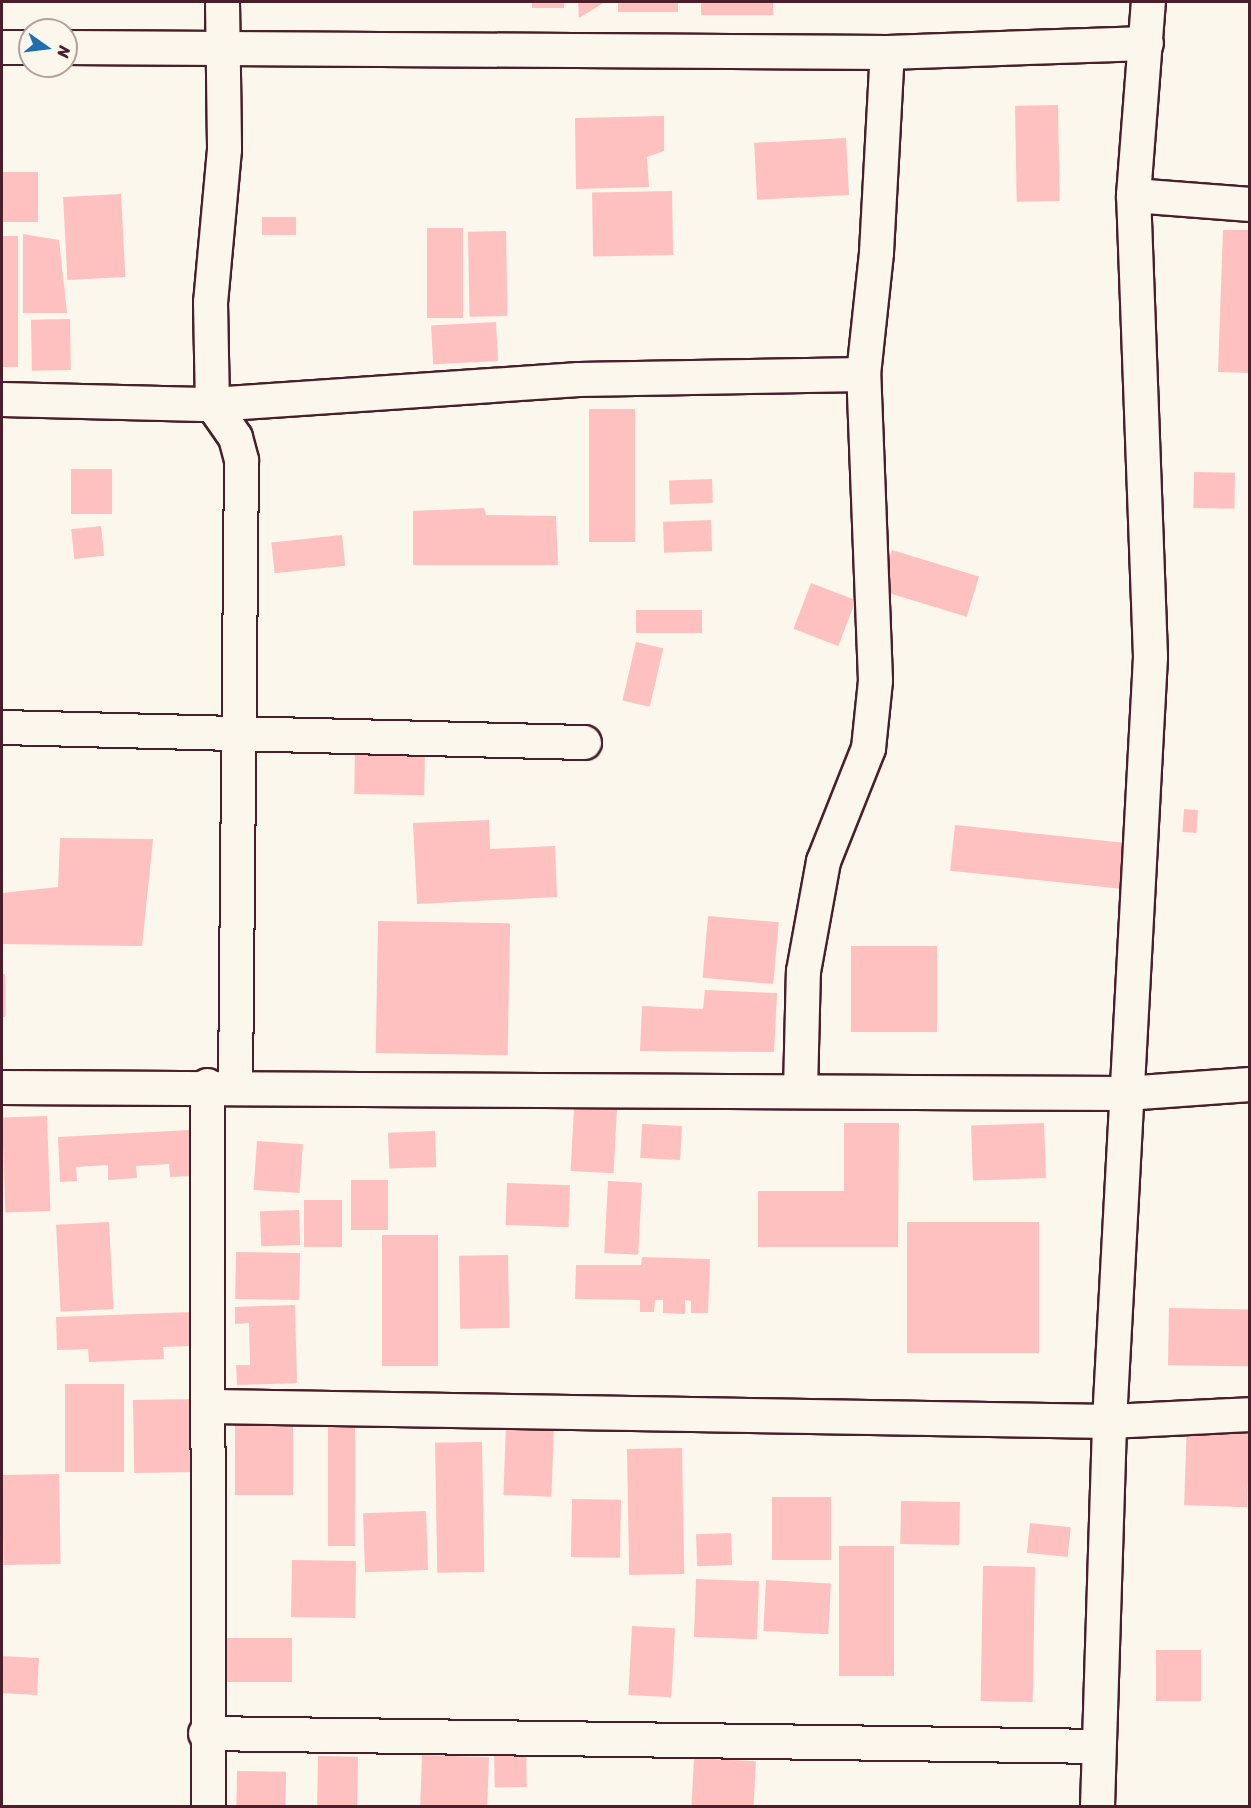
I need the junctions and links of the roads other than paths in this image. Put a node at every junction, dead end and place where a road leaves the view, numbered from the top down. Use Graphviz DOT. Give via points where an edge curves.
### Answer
graph roads {
  1 [pos="222,2"];
  2 [pos="1148,2"];
  3 [pos="1146,43"];
  4 [pos="2,47"];
  5 [pos="18,47"];
  6 [pos="78,47"];
  7 [pos="225,47"];
  8 [pos="887,52"];
  9 [pos="1133,195"];
  10 [pos="1250,204"];
  11 [pos="863,374"];
  12 [pos="2,399"];
  13 [pos="212,404"];
  14 [pos="2,727"];
  15 [pos="237,734"];
  16 [pos="584,742"];
  17 [pos="1250,1084"];
  18 [pos="221,1085"];
  19 [pos="2,1087"];
  20 [pos="800,1090"];
  21 [pos="1125,1093"];
  22 [pos="212,1406"];
  23 [pos="1250,1413"];
  24 [pos="1109,1421"];
  25 [pos="205,1733"];
  26 [pos="1097,1746"];
  27 [pos="208,1806"];
  28 [pos="1097,1806"];
  1 -- 7 [label="street"];
  2 -- 3 [label="street"];
  3 -- 8 [label="street"];
  3 -- 9 [label="street"];
  4 -- 5 [label="street"];
  6 -- 7 [label="street"];
  7 -- 8 [label="street"];
  7 -- 13 [label="street" via="224,149 210,302"];
  8 -- 11 [label="street" via="876,252"];
  9 -- 10 [label="street"];
  9 -- 21 [label="street" via="1150,656"];
  11 -- 13 [label="street" via="578,379"];
  11 -- 20 [label="street" via="875,680 868,748 823,861 803,971"];
  12 -- 13 [label="street"];
  13 -- 15 [label="street" via="235,437 241,460"];
  14 -- 15 [label="street"];
  15 -- 16 [label="street"];
  15 -- 18 [label="street"];
  17 -- 21 [label="street"];
  18 -- 19 [label="street"];
  18 -- 20 [label="street"];
  18 -- 22 [label="street"];
  20 -- 21 [label="street"];
  21 -- 24 [label="street"];
  22 -- 24 [label="street"];
  22 -- 25 [label="street"];
  23 -- 24 [label="street"];
  24 -- 26 [label="street"];
  25 -- 26 [label="street"];
  25 -- 27 [label="street"];
  26 -- 28 [label="street"];
}
